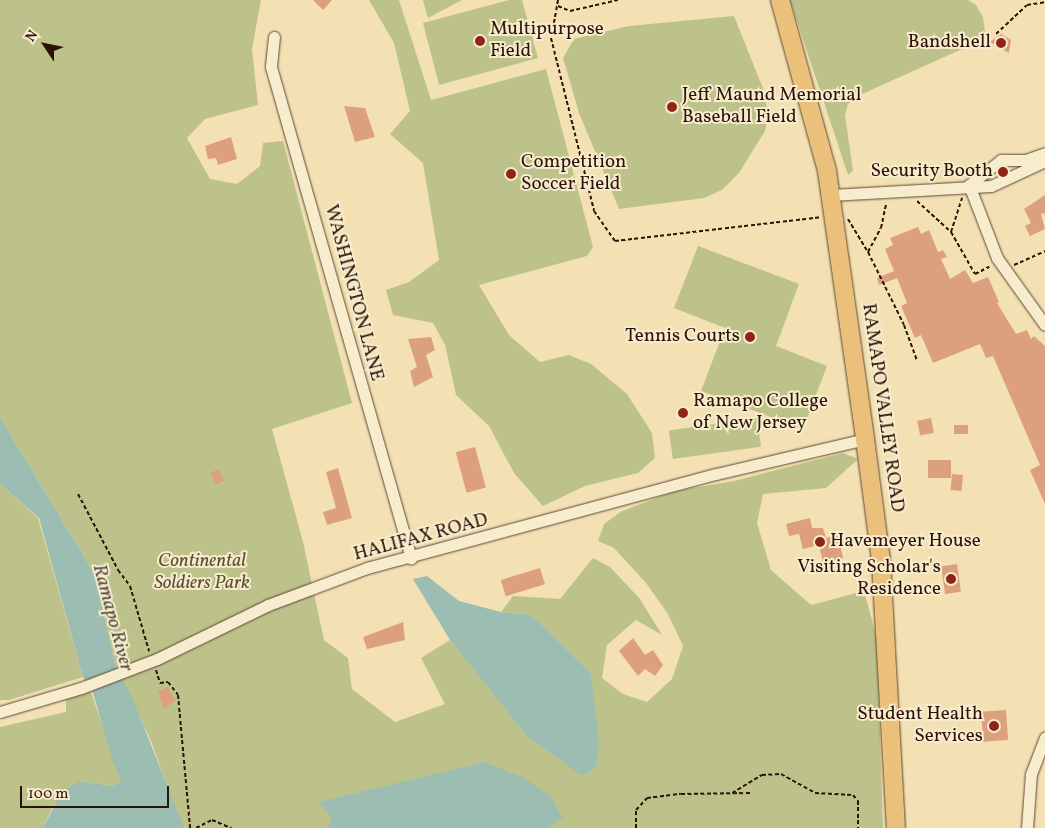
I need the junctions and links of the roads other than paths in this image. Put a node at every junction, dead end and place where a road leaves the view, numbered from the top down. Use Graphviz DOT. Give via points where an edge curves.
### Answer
graph roads {
  1 [pos="780,0"];
  2 [pos="274,37"];
  3 [pos="1045,153"];
  4 [pos="1045,161"];
  5 [pos="969,185"];
  6 [pos="831,195"];
  7 [pos="1045,325"];
  8 [pos="865,439"];
  9 [pos="411,558"];
  10 [pos="0,712"];
  11 [pos="1045,738"];
  12 [pos="896,828"];
  13 [pos="1027,828"];
  1 -- 6 [label="main road, RAMAPO VALLEY ROAD" via="823,154"];
  2 -- 9 [label="street, WASHINGTON LANE" via="271,67"];
  3 -- 5 [label="street" via="1026,160 1001,160"];
  4 -- 5 [label="street" via="991,186"];
  5 -- 6 [label="street"];
  5 -- 7 [label="street" via="997,258"];
  6 -- 8 [label="main road, RAMAPO VALLEY ROAD"];
  8 -- 9 [label="street, HALIFAX ROAD" via="716,474"];
  8 -- 12 [label="main road, RAMAPO VALLEY ROAD" via="880,561"];
  9 -- 10 [label="street, HALIFAX ROAD" via="367,568 268,606 157,659 81,688"];
  11 -- 13 [label="street" via="1031,774"];
}
